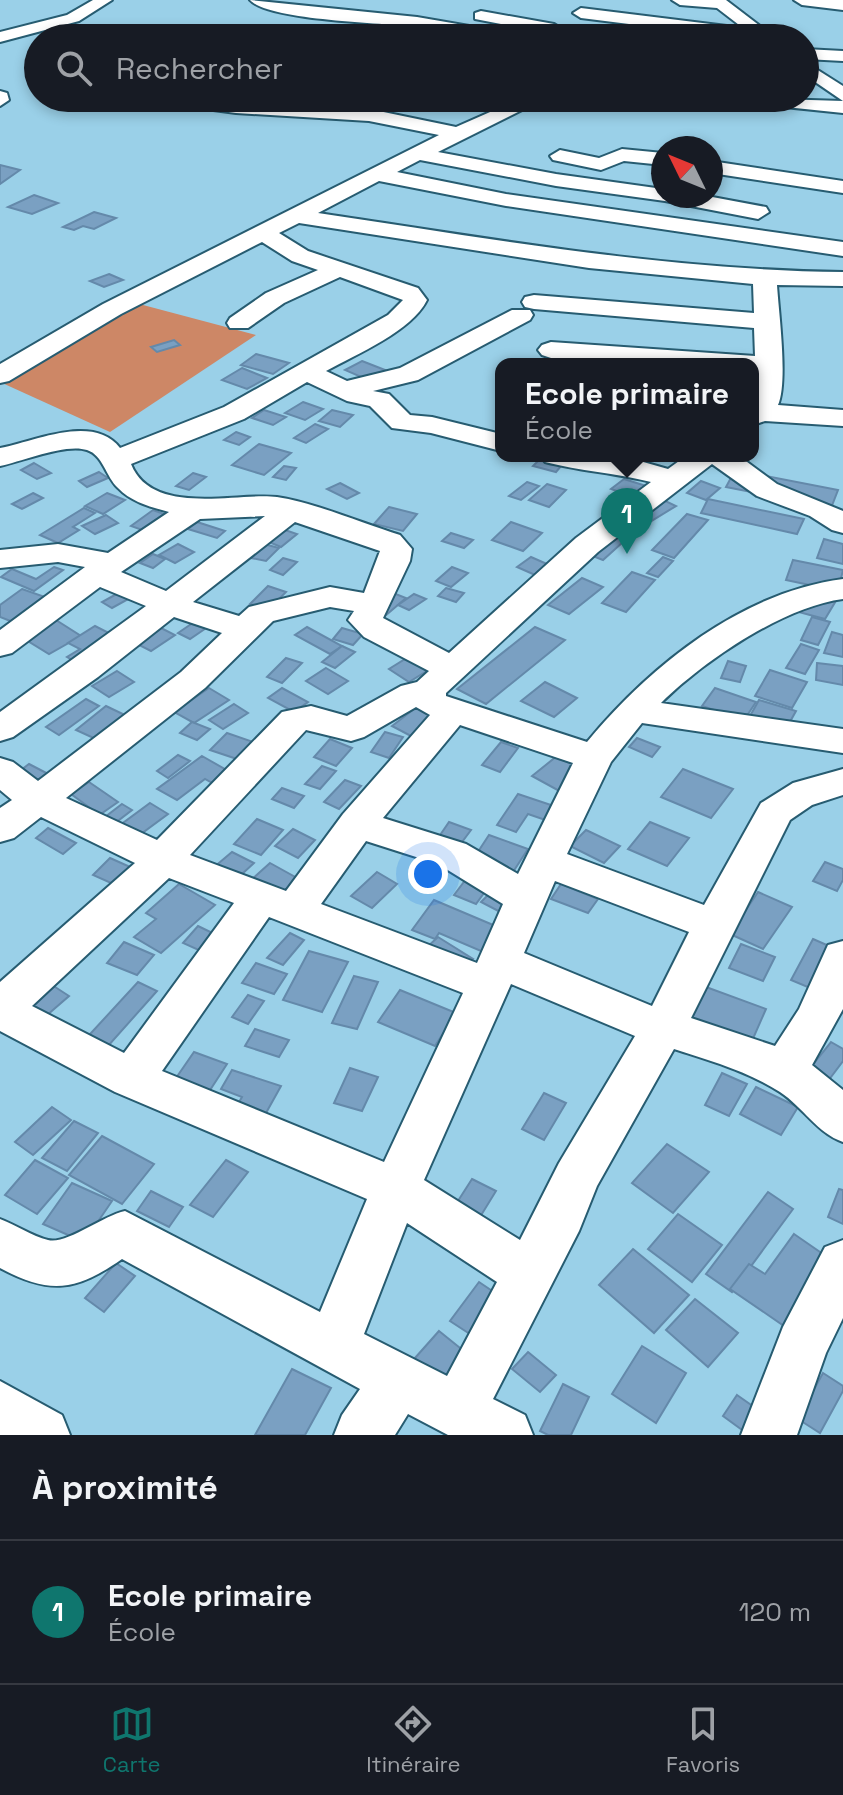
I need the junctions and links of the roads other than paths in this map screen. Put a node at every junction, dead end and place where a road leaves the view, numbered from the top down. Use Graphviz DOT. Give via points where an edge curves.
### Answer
graph roads {
  1 [pos="104,0"];
  2 [pos="258,0"];
  3 [pos="599,0"];
  4 [pos="680,0"];
  5 [pos="802,0"];
  6 [pos="719,2"];
  7 [pos="843,5"];
  8 [pos="438,7"];
  9 [pos="581,13"];
  10 [pos="14,19"];
  11 [pos="35,24"];
  12 [pos="50,24"];
  13 [pos="429,24"];
  14 [pos="535,24"];
  15 [pos="569,24"];
  16 [pos="666,24"];
  17 [pos="749,24"];
  18 [pos="24,31"];
  19 [pos="0,37"];
  20 [pos="819,55"];
  21 [pos="843,56"];
  22 [pos="819,78"];
  23 [pos="843,95"];
  24 [pos="819,107"];
  25 [pos="843,107"];
  26 [pos="315,112"];
  27 [pos="506,112"];
  28 [pos="455,135"];
  29 [pos="492,143"];
  30 [pos="535,151"];
  31 [pos="418,154"];
  32 [pos="651,158"];
  33 [pos="723,169"];
  34 [pos="378,175"];
  35 [pos="843,187"];
  36 [pos="651,193"];
  37 [pos="723,205"];
  38 [pos="296,216"];
  39 [pos="786,216"];
  40 [pos="264,233"];
  41 [pos="843,249"];
  42 [pos="547,254"];
  43 [pos="614,263"];
  44 [pos="342,268"];
  45 [pos="765,278"];
  46 [pos="843,279"];
  47 [pos="568,291"];
  48 [pos="528,308"];
  49 [pos="767,321"];
  50 [pos="239,323"];
  51 [pos="560,357"];
  52 [pos="586,358"];
  53 [pos="759,365"];
  54 [pos="770,365"];
  55 [pos="307,372"];
  56 [pos="0,375"];
  57 [pos="344,389"];
  58 [pos="759,409"];
  59 [pos="759,414"];
  60 [pos="843,418"];
  61 [pos="495,441"];
  62 [pos="0,457"];
  63 [pos="115,460"];
  64 [pos="614,462"];
  65 [pos="695,462"];
  66 [pos="728,462"];
  67 [pos="671,479"];
  68 [pos="193,510"];
  69 [pos="291,510"];
  70 [pos="843,524"];
  71 [pos="0,559"];
  72 [pos="105,568"];
  73 [pos="843,589"];
  74 [pos="170,605"];
  75 [pos="375,605"];
  76 [pos="245,629"];
  77 [pos="0,646"];
  78 [pos="444,690"];
  79 [pos="633,710"];
  80 [pos="0,729"];
  81 [pos="843,741"];
  82 [pos="595,757"];
  83 [pos="0,771"];
  84 [pos="843,782"];
  85 [pos="38,800"];
  86 [pos="357,824"];
  87 [pos="0,828"];
  88 [pos="163,860"];
  89 [pos="544,861"];
  90 [pos="526,898"];
  91 [pos="277,905"];
  92 [pos="714,925"];
  93 [pos="843,957"];
  94 [pos="494,973"];
  95 [pos="0,1009"];
  96 [pos="664,1027"];
  97 [pos="784,1068"];
  98 [pos="131,1079"];
  99 [pos="843,1122"];
  100 [pos="396,1189"];
  101 [pos="0,1242"];
  102 [pos="843,1264"];
  103 [pos="529,1274"];
  104 [pos="333,1345"];
  105 [pos="399,1379"];
  106 [pos="0,1409"];
  107 [pos="460,1410"];
  108 [pos="42,1435"];
  109 [pos="362,1435"];
  110 [pos="505,1435"];
  111 [pos="769,1435"];
  1 -- 12 [label="street" via="76,8 73,18"];
  2 -- 13 [label="street" via="292,9"];
  3 -- 9 [label="street"];
  4 -- 6 [label="street"];
  5 -- 7 [label="street"];
  6 -- 17 [label="street"];
  8 -- 14 [label="street"];
  9 -- 15 [label="street"];
  9 -- 16 [label="street"];
  10 -- 11 [label="street"];
  18 -- 19 [label="street"];
  20 -- 21 [label="street"];
  22 -- 23 [label="street"];
  24 -- 25 [label="street"];
  26 -- 28 [label="street" via="369,115"];
  27 -- 28 [label="street"];
  28 -- 29 [label="street"];
  28 -- 31 [label="street"];
  30 -- 32 [label="street" via="601,164 622,155"];
  31 -- 34 [label="street"];
  31 -- 36 [label="street"];
  33 -- 35 [label="street"];
  34 -- 38 [label="street"];
  34 -- 41 [label="street" via="506,200"];
  37 -- 39 [label="street"];
  38 -- 40 [label="street"];
  38 -- 42 [label="street"];
  40 -- 44 [label="street" via="300,256"];
  40 -- 56 [label="street" via="112,309"];
  42 -- 43 [label="street"];
  42 -- 47 [label="street" via="545,266"];
  43 -- 45 [label="street"];
  43 -- 47 [label="street"];
  44 -- 50 [label="street" via="275,298"];
  44 -- 55 [label="street" via="410,293 415,300 397,320"];
  45 -- 46 [label="street"];
  45 -- 49 [label="street"];
  47 -- 48 [label="street"];
  48 -- 49 [label="street"];
  48 -- 51 [label="street" via="523,325"];
  48 -- 57 [label="street" via="409,374"];
  49 -- 54 [label="street"];
  51 -- 52 [label="street"];
  53 -- 54 [label="street"];
  54 -- 58 [label="street" via="769,395"];
  55 -- 57 [label="street"];
  55 -- 63 [label="street" via="213,423"];
  57 -- 61 [label="street" via="379,400 402,422"];
  59 -- 60 [label="street"];
  62 -- 63 [label="street" via="93,440 103,443"];
  63 -- 68 [label="street" via="129,485"];
  64 -- 67 [label="street"];
  65 -- 67 [label="street"];
  66 -- 70 [label="street" via="767,490"];
  67 -- 78 [label="street" via="587,545"];
  68 -- 69 [label="street" via="264,505"];
  68 -- 72 [label="street"];
  69 -- 74 [label="street"];
  69 -- 75 [label="street" via="376,537 396,549"];
  71 -- 72 [label="street" via="58,553"];
  72 -- 74 [label="street"];
  72 -- 77 [label="street"];
  73 -- 79 [label="street" via="812,593 775,607 673,672"];
  74 -- 76 [label="street"];
  74 -- 80 [label="street"];
  75 -- 76 [label="street" via="320,598 269,610"];
  75 -- 78 [label="street" via="365,620"];
  76 -- 85 [label="street" via="193,680"];
  78 -- 82 [label="street"];
  78 -- 86 [label="street"];
  78 -- 88 [label="street" via="413,694 351,729 311,718 295,720"];
  79 -- 81 [label="street"];
  79 -- 82 [label="street"];
  82 -- 89 [label="street"];
  83 -- 85 [label="street"];
  84 -- 92 [label="street" via="806,791 775,812"];
  85 -- 87 [label="street"];
  85 -- 88 [label="street"];
  86 -- 90 [label="street" via="452,854"];
  86 -- 91 [label="street"];
  88 -- 91 [label="street"];
  88 -- 95 [label="street"];
  89 -- 90 [label="street"];
  89 -- 92 [label="street"];
  90 -- 94 [label="street"];
  91 -- 94 [label="street"];
  91 -- 98 [label="street"];
  92 -- 96 [label="street"];
  93 -- 97 [label="street" via="820,1016"];
  94 -- 96 [label="street"];
  94 -- 100 [label="street"];
  95 -- 98 [label="street"];
  96 -- 97 [label="street"];
  96 -- 103 [label="street" via="576,1178"];
  97 -- 99 [label="street" via="811,1086"];
  98 -- 100 [label="street"];
  100 -- 103 [label="street"];
  100 -- 104 [label="street"];
  101 -- 104 [label="street" via="48,1265 65,1266 125,1234"];
  102 -- 111 [label="street" via="802,1345"];
  103 -- 107 [label="street"];
  104 -- 105 [label="street"];
  105 -- 107 [label="street"];
  105 -- 109 [label="street"];
  106 -- 108 [label="street"];
  107 -- 110 [label="street"];
}
